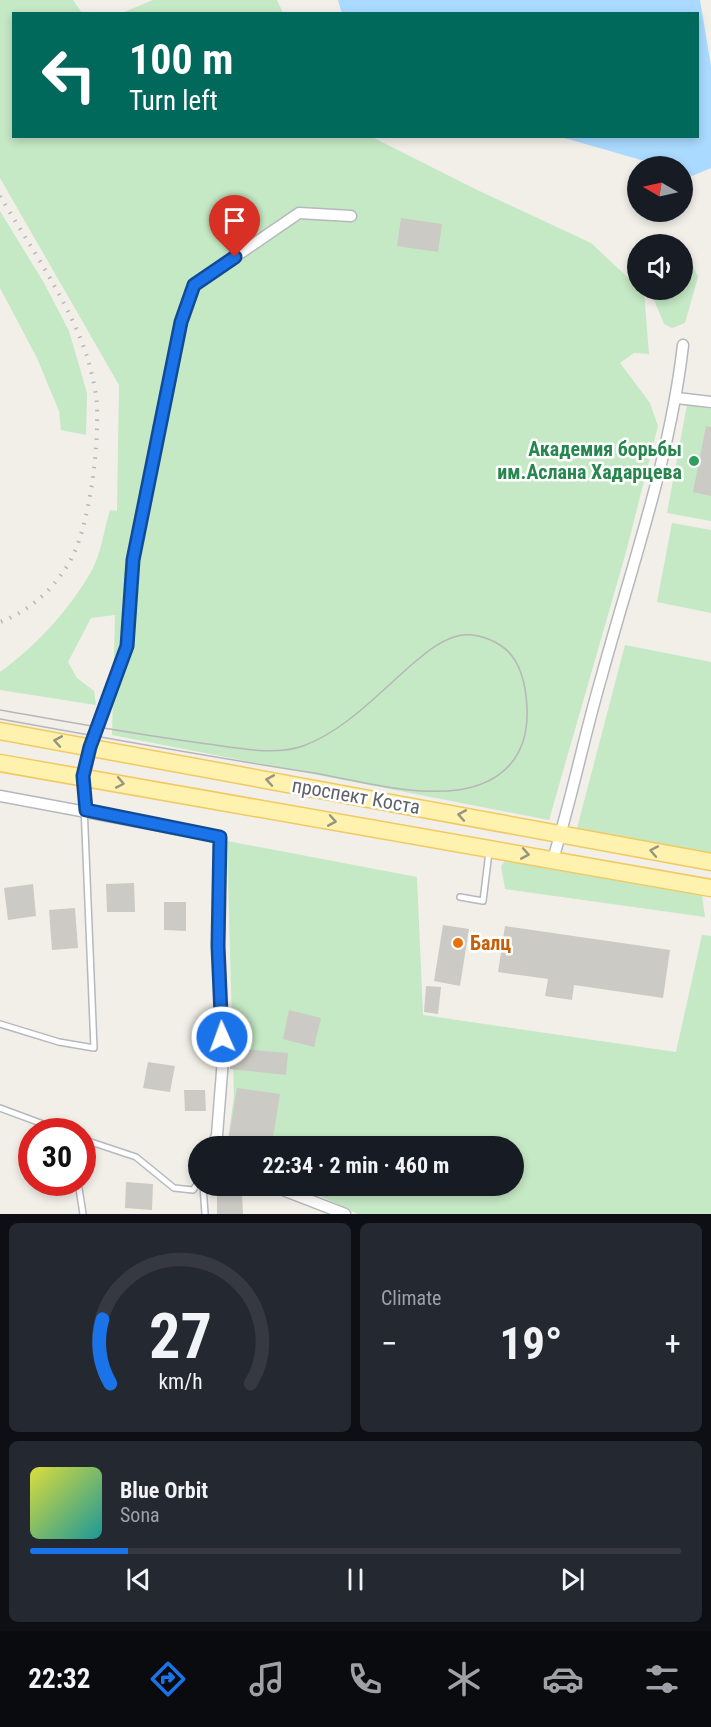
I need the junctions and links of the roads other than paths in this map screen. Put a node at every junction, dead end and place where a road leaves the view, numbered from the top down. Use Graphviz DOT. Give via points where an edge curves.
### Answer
graph roads {
  1 [pos="351,216"];
  2 [pos="683,345"];
  3 [pos="677,398"];
  4 [pos="711,402"];
  5 [pos="0,730"];
  6 [pos="90,747"];
  7 [pos="0,763"];
  8 [pos="83,776"];
  9 [pos="0,796"];
  10 [pos="86,810"];
  11 [pos="561,833"];
  12 [pos="489,848"];
  13 [pos="553,859"];
  14 [pos="711,862"];
  15 [pos="711,888"];
  16 [pos="460,897"];
  17 [pos="0,1024"];
  18 [pos="0,1108"];
  19 [pos="27,1118"];
  20 [pos="217,1136"];
  21 [pos="96,1143"];
  22 [pos="188,1189"];
  23 [pos="80,1196"];
  24 [pos="204,1196"];
  25 [pos="298,1196"];
  26 [pos="83,1214"];
  27 [pos="205,1214"];
  28 [pos="345,1214"];
  1 -- 6 [label="street" via="299,213 194,285 181,322 133,560 127,646"];
  2 -- 3 [label="street"];
  3 -- 4 [label="street"];
  3 -- 11 [label="street"];
  6 -- 5 [label="main road, проспект Коста, one-way"];
  6 -- 8 [label="street"];
  11 -- 6 [label="main road, проспект Коста, one-way"];
  7 -- 8 [label="main road, проспект Коста"];
  8 -- 10 [label="lane"];
  8 -- 12 [label="main road, проспект Коста, one-way"];
  9 -- 10 [label="street"];
  10 -- 17 [label="lane" via="94,1048"];
  10 -- 20 [label="street" via="220,837 218,946 223,1059"];
  11 -- 13 [label="street"];
  14 -- 11 [label="main road, проспект Коста, one-way"];
  12 -- 13 [label="main road, проспект Коста, one-way"];
  12 -- 16 [label="lane" via="483,901"];
  13 -- 15 [label="main road, проспект Коста"];
  18 -- 19 [label="lane"];
  21 -- 22 [label="lane" via="136,1157 174,1188"];
  23 -- 26 [label="lane"];
  24 -- 27 [label="lane"];
  25 -- 28 [label="street"];
}
